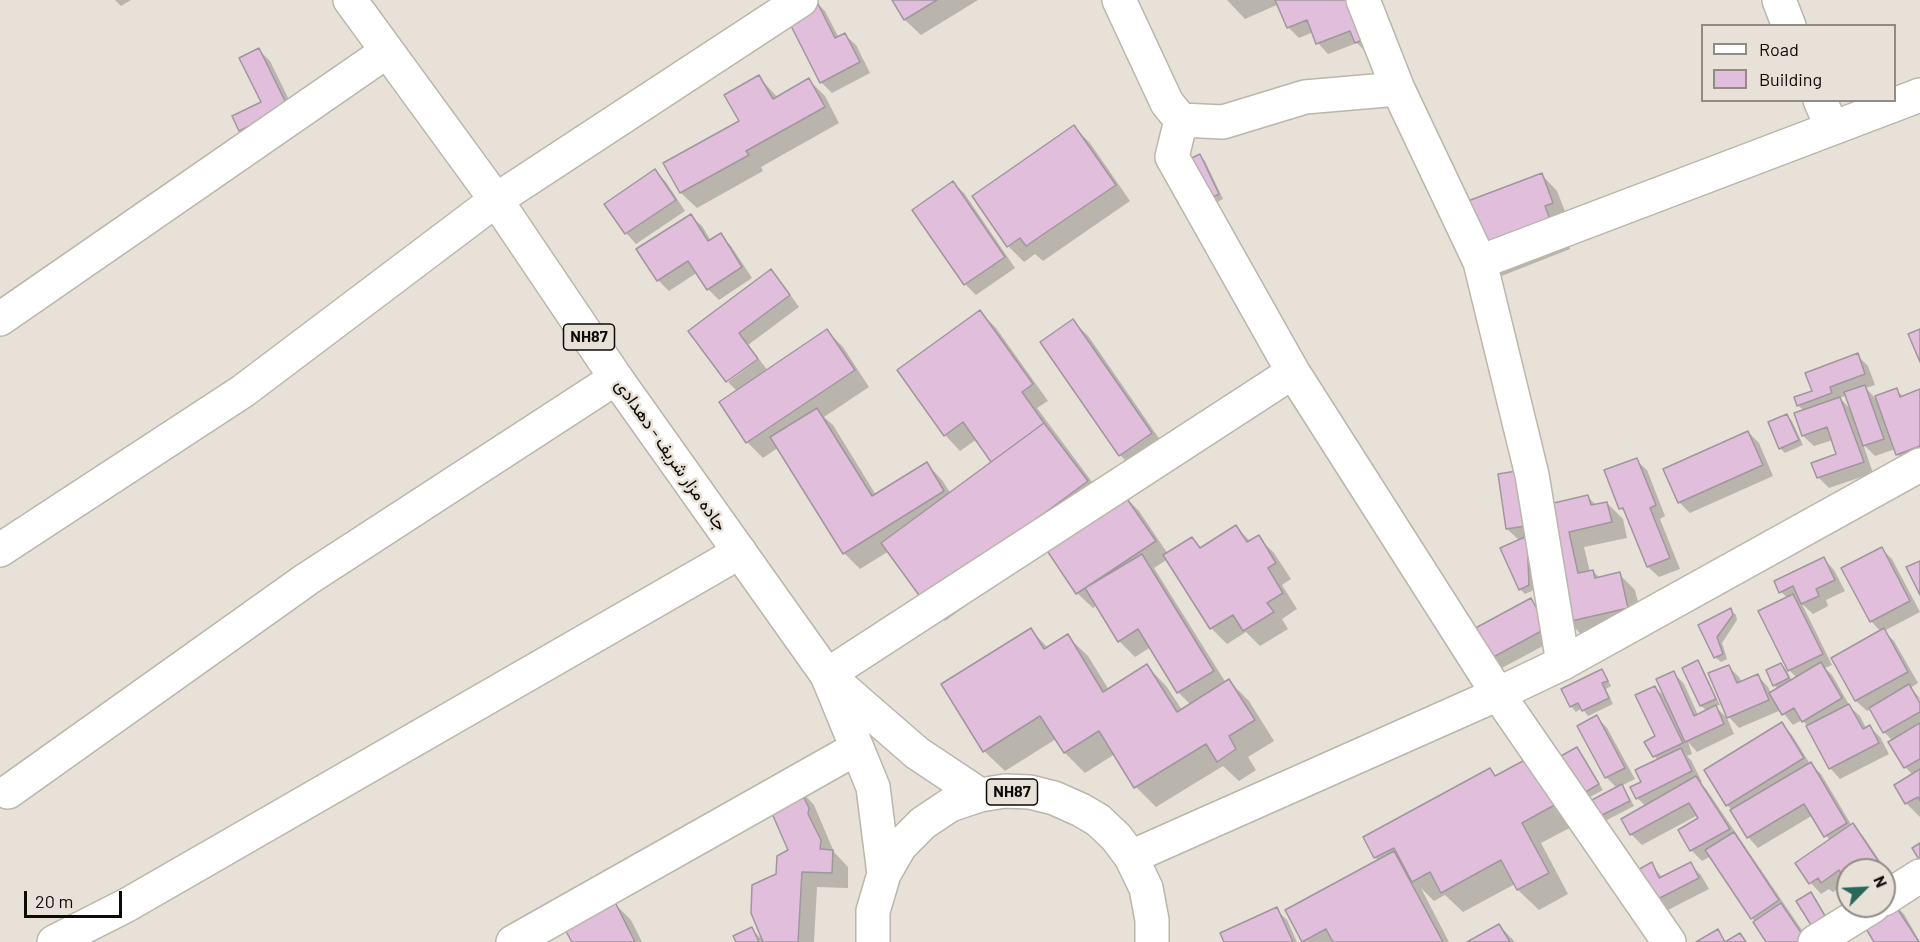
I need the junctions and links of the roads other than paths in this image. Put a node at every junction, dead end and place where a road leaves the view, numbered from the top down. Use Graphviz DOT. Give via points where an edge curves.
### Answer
graph roads {
  1 [pos="350,0"];
  2 [pos="801,0"];
  3 [pos="1119,0"];
  4 [pos="1363,0"];
  5 [pos="1779,0"];
  6 [pos="1788,24"];
  7 [pos="386,52"];
  8 [pos="1398,89"];
  9 [pos="1920,95"];
  10 [pos="1896,100"];
  11 [pos="1885,102"];
  12 [pos="1826,114"];
  13 [pos="1181,120"];
  14 [pos="496,200"];
  15 [pos="1480,262"];
  16 [pos="0,319"];
  17 [pos="1293,372"];
  18 [pos="616,378"];
  19 [pos="1920,465"];
  20 [pos="0,550"];
  21 [pos="740,552"];
  22 [pos="1563,663"];
  23 [pos="827,675"];
  24 [pos="1498,694"];
  25 [pos="857,748"];
  26 [pos="8,792"];
  27 [pos="980,795"];
  28 [pos="1131,857"];
  29 [pos="884,874"];
  30 [pos="1920,876"];
  31 [pos="1896,891"];
  32 [pos="1854,918"];
  33 [pos="54,942"];
  34 [pos="513,942"];
  35 [pos="873,942"];
  36 [pos="1152,942"];
  37 [pos="1669,942"];
  38 [pos="1815,942"];
  1 -- 7 [label="street, جاده مزار شریف - دهدادی / NH87"];
  2 -- 14 [label="street"];
  3 -- 13 [label="street" via="1167,103"];
  4 -- 8 [label="street"];
  5 -- 6 [label="street"];
  7 -- 14 [label="street, جاده مزار شریف - دهدادی / NH87"];
  7 -- 16 [label="street"];
  8 -- 13 [label="street" via="1305,97 1223,122"];
  8 -- 15 [label="street"];
  9 -- 10 [label="street"];
  11 -- 12 [label="street"];
  12 -- 15 [label="street"];
  13 -- 17 [label="street" via="1172,157"];
  14 -- 18 [label="street, جاده مزار شریف - دهدادی / NH87"];
  14 -- 20 [label="street" via="243,391"];
  15 -- 22 [label="street" via="1532,475"];
  17 -- 23 [label="street"];
  17 -- 24 [label="street"];
  18 -- 21 [label="street, جاده مزار شریف - دهدادی / NH87"];
  18 -- 26 [label="street" via="307,579"];
  19 -- 22 [label="street"];
  21 -- 23 [label="street, جاده مزار شریف - دهدادی / NH87"];
  21 -- 33 [label="street" via="127,905"];
  22 -- 24 [label="street"];
  23 -- 25 [label="street, NH87"];
  23 -- 27 [label="street, NH87" via="917,753"];
  24 -- 28 [label="street"];
  24 -- 37 [label="street"];
  25 -- 29 [label="street, NH87" via="873,787"];
  25 -- 34 [label="street"];
  27 -- 28 [label="street, NH87" via="1030,792 1054,798 1098,820"];
  27 -- 29 [label="street, NH87" via="950,805 923,823 900,846"];
  28 -- 36 [label="street, NH87" via="1146,888"];
  29 -- 35 [label="street, NH87" via="873,911"];
  30 -- 31 [label="street"];
  32 -- 38 [label="street"];
}
